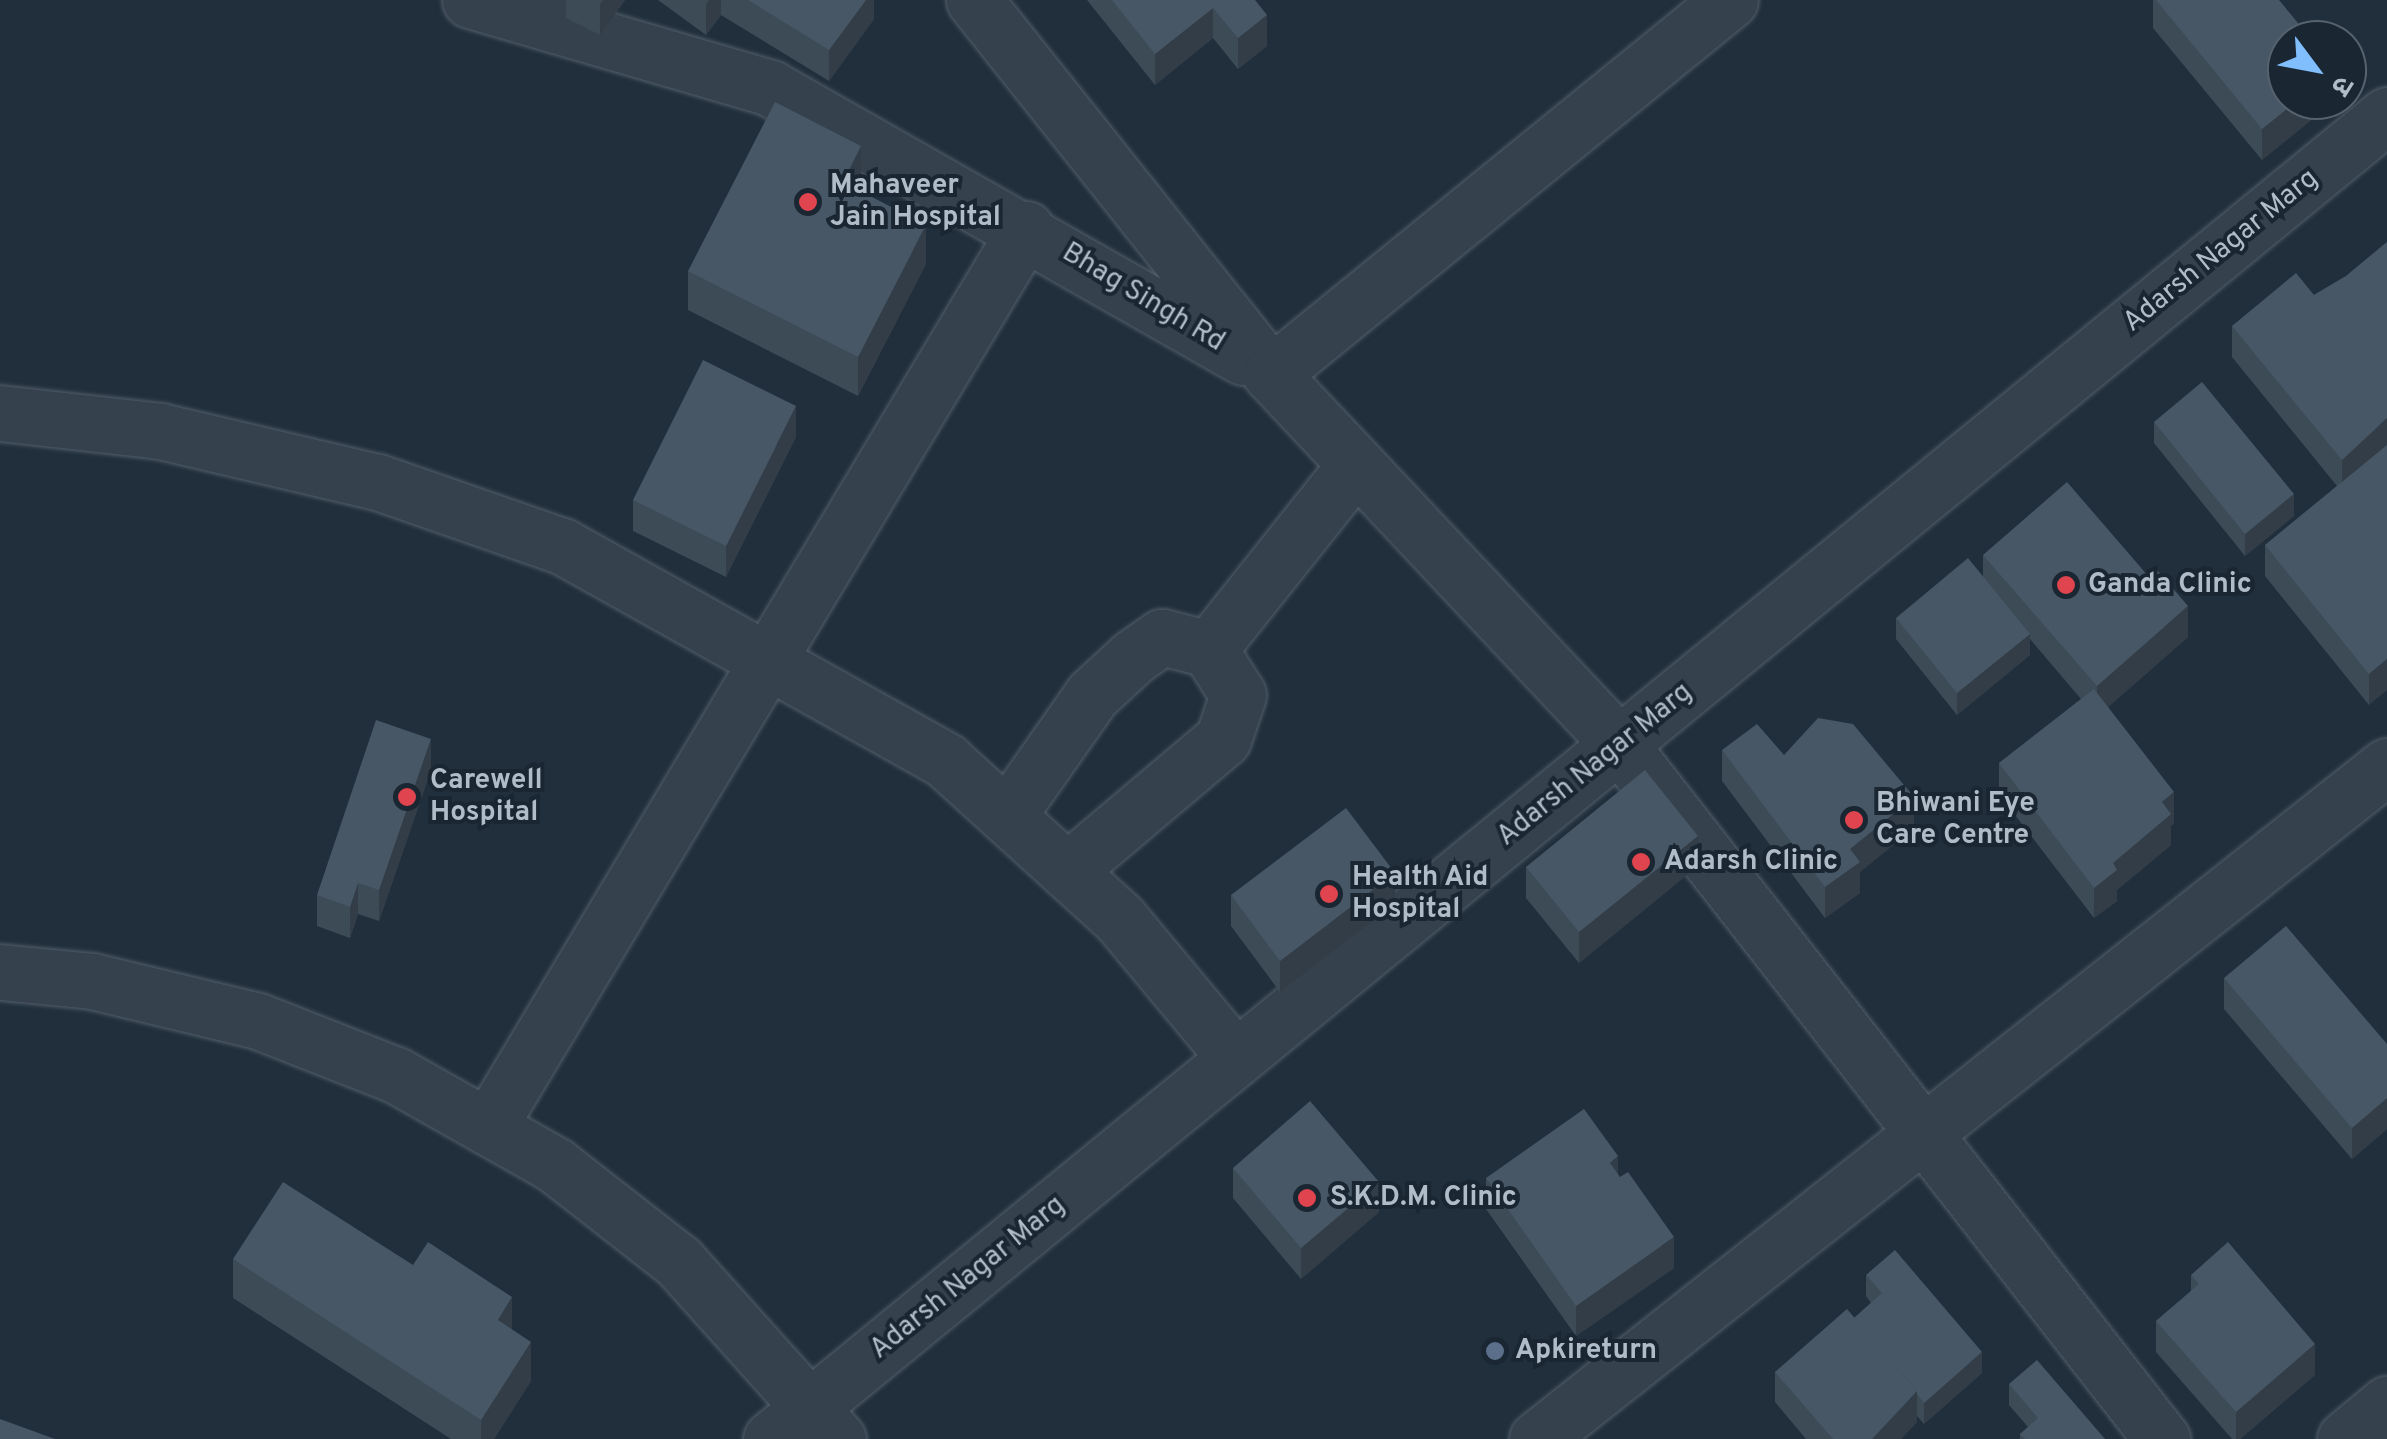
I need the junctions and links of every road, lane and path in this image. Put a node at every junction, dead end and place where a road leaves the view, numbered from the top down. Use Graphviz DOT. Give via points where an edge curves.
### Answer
graph roads {
  1 [pos="470,0"];
  2 [pos="974,0"];
  3 [pos="1730,0"];
  4 [pos="554,10"];
  5 [pos="2373,121"];
  6 [pos="1026,229"];
  7 [pos="1271,374"];
  8 [pos="0,413"];
  9 [pos="1356,464"];
  10 [pos="1209,649"];
  11 [pos="770,658"];
  12 [pos="1620,745"];
  13 [pos="2387,766"];
  14 [pos="1007,816"];
  15 [pos="1067,871"];
  16 [pos="0,972"];
  17 [pos="1236,1058"];
  18 [pos="488,1126"];
  19 [pos="1923,1136"];
  20 [pos="2387,1404"];
  21 [pos="831,1428"];
  22 [pos="771,1439"];
  23 [pos="1537,1439"];
  24 [pos="2162,1439"];
  25 [pos="2345,1439"];
  1 -- 4 [label="street, Bhag Singh Rd"];
  2 -- 7 [label="street"];
  3 -- 7 [label="street"];
  4 -- 6 [label="street, Bhag Singh Rd" via="770,88"];
  5 -- 12 [label="street, Adarsh Nagar Marg"];
  6 -- 7 [label="street, Bhag Singh Rd"];
  6 -- 11 [label="street"];
  7 -- 9 [label="street"];
  8 -- 11 [label="street" via="160,431 378,482 562,546"];
  9 -- 10 [label="street"];
  9 -- 12 [label="street"];
  10 -- 14 [label="street" via="1162,637 1132,657 1092,695"];
  10 -- 15 [label="street" via="1238,695 1224,738"];
  11 -- 14 [label="street" via="946,761"];
  11 -- 18 [label="street"];
  12 -- 17 [label="street, Adarsh Nagar Marg"];
  12 -- 19 [label="street"];
  13 -- 19 [label="street"];
  14 -- 15 [label="street"];
  15 -- 17 [label="street"];
  16 -- 18 [label="street" via="92,981 258,1021 396,1075"];
  17 -- 21 [label="street, Adarsh Nagar Marg"];
  18 -- 21 [label="street" via="555,1165 680,1262"];
  19 -- 23 [label="street"];
  19 -- 24 [label="street"];
  20 -- 25 [label="street"];
  21 -- 22 [label="street, Adarsh Nagar Marg"];
}
